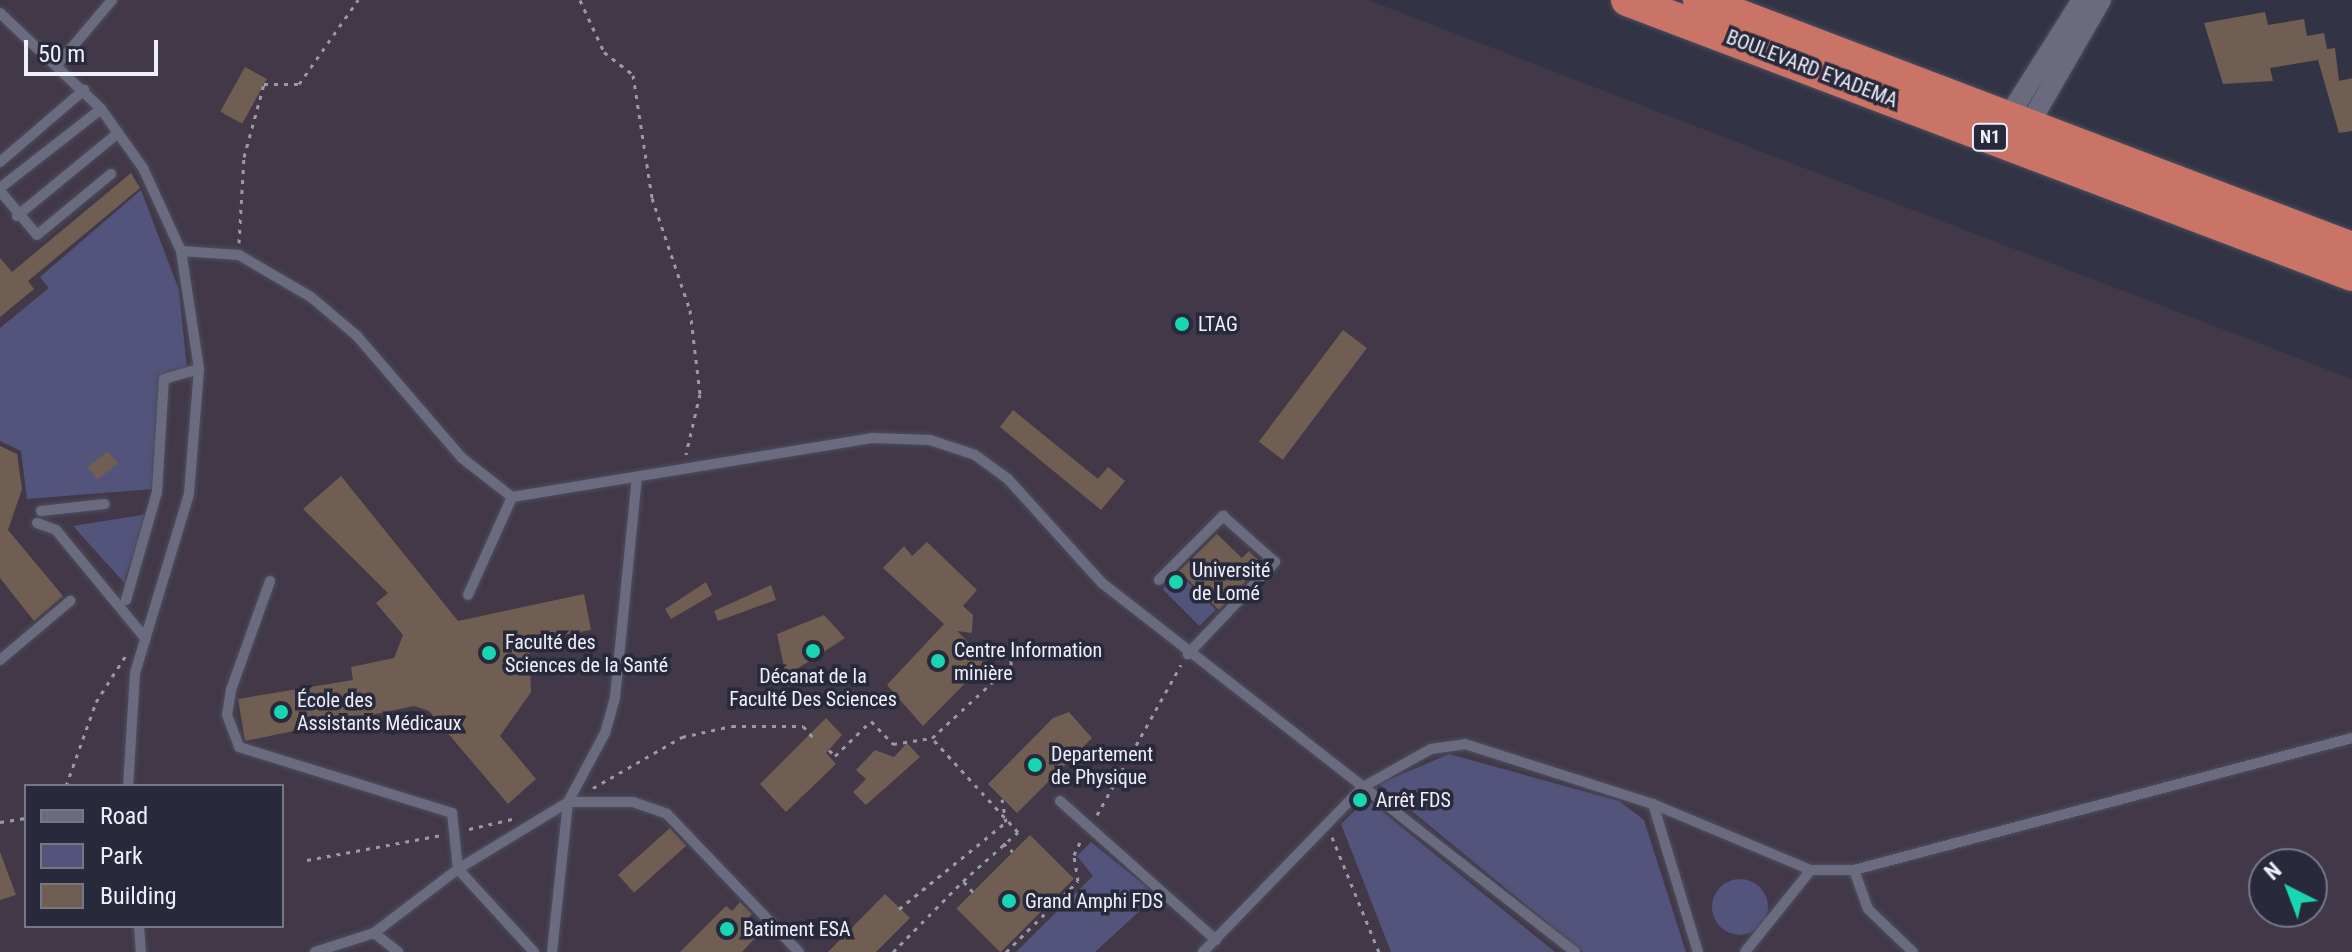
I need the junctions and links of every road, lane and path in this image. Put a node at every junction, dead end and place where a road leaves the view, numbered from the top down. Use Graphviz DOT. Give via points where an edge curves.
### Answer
graph roads {
  1 [pos="112,0"];
  2 [pos="358,0"];
  3 [pos="580,0"];
  4 [pos="1627,0"];
  5 [pos="1699,0"];
  6 [pos="2082,0"];
  7 [pos="2101,0"];
  8 [pos="0,13"];
  9 [pos="58,64"];
  10 [pos="84,90"];
  11 [pos="101,109"];
  12 [pos="2012,132"];
  13 [pos="118,133"];
  14 [pos="0,162"];
  15 [pos="111,174"];
  16 [pos="0,189"];
  17 [pos="17,216"];
  18 [pos="2352,248"];
  19 [pos="181,251"];
  20 [pos="239,255"];
  21 [pos="2352,275"];
  22 [pos="199,369"];
  23 [pos="678,470"];
  24 [pos="637,478"];
  25 [pos="512,497"];
  26 [pos="105,504"];
  27 [pos="41,511"];
  28 [pos="37,523"];
  29 [pos="1159,580"];
  30 [pos="270,581"];
  31 [pos="468,595"];
  32 [pos="126,600"];
  33 [pos="70,601"];
  34 [pos="1012,637"];
  35 [pos="145,643"];
  36 [pos="1188,654"];
  37 [pos="0,660"];
  38 [pos="932,738"];
  39 [pos="2352,738"];
  40 [pos="816,741"];
  41 [pos="829,750"];
  42 [pos="67,784"];
  43 [pos="128,784"];
  44 [pos="1363,787"];
  45 [pos="1002,799"];
  46 [pos="1060,801"];
  47 [pos="568,802"];
  48 [pos="1653,804"];
  49 [pos="525,817"];
  50 [pos="24,818"];
  51 [pos="0,822"];
  52 [pos="1006,822"];
  53 [pos="1327,826"];
  54 [pos="1090,827"];
  55 [pos="458,833"];
  56 [pos="1003,843"];
  57 [pos="1013,852"];
  58 [pos="307,860"];
  59 [pos="458,869"];
  60 [pos="1811,870"];
  61 [pos="1854,870"];
  62 [pos="963,881"];
  63 [pos="973,892"];
  64 [pos="899,909"];
  65 [pos="139,928"];
  66 [pos="374,933"];
  67 [pos="1216,940"];
  68 [pos="141,952"];
  69 [pos="315,952"];
  70 [pos="398,952"];
  71 [pos="534,952"];
  72 [pos="552,952"];
  73 [pos="799,952"];
  74 [pos="893,952"];
  75 [pos="1006,952"];
  76 [pos="1203,952"];
  77 [pos="1379,952"];
  78 [pos="1575,952"];
  79 [pos="1698,952"];
  80 [pos="1745,952"];
  81 [pos="1913,952"];
  1 -- 9 [label="lane"];
  2 -- 20 [label="path" via="299,84 264,84 244,157"];
  3 -- 23 [label="path" via="604,52 633,75 652,198 690,310 700,394 694,436"];
  4 -- 12 [label="highway, BOULEVARD EYADEMA / N1"];
  5 -- 12 [label="highway, N1"];
  6 -- 12 [label="street"];
  7 -- 12 [label="street"];
  8 -- 9 [label="lane"];
  9 -- 10 [label="lane"];
  10 -- 11 [label="lane"];
  10 -- 14 [label="lane"];
  11 -- 13 [label="lane"];
  11 -- 16 [label="lane"];
  12 -- 18 [label="highway, N1"];
  12 -- 21 [label="highway, BOULEVARD EYADEMA / N1"];
  13 -- 17 [label="lane"];
  13 -- 19 [label="lane"];
  15 -- 17 [label="lane" via="41,233"];
  16 -- 17 [label="lane"];
  19 -- 20 [label="lane"];
  19 -- 22 [label="lane"];
  20 -- 25 [label="lane" via="311,297 357,336 462,458"];
  22 -- 32 [label="lane" via="164,379 157,492"];
  22 -- 35 [label="lane" via="189,494"];
  23 -- 24 [label="lane"];
  23 -- 36 [label="lane" via="873,438 930,440 975,455 1008,479 1102,583"];
  24 -- 25 [label="lane"];
  24 -- 47 [label="lane" via="615,697 605,733"];
  25 -- 31 [label="lane"];
  26 -- 27 [label="lane"];
  28 -- 35 [label="lane" via="56,530"];
  29 -- 36 [label="lane" via="1223,516 1275,562"];
  30 -- 55 [label="lane" via="231,690 227,715 239,747 442,807 452,813"];
  33 -- 37 [label="lane"];
  34 -- 38 [label="path" via="1011,665"];
  35 -- 42 [label="path" via="118,658"];
  35 -- 43 [label="lane" via="135,673"];
  36 -- 44 [label="lane"];
  36 -- 54 [label="path"];
  38 -- 41 [label="path" via="893,744 871,721 835,756"];
  38 -- 52 [label="path"];
  39 -- 61 [label="lane"];
  40 -- 47 [label="path" via="803,726 732,726 682,737"];
  44 -- 48 [label="lane" via="1431,749 1465,744"];
  44 -- 53 [label="lane"];
  44 -- 78 [label="lane"];
  45 -- 52 [label="path"];
  46 -- 54 [label="lane"];
  47 -- 59 [label="lane"];
  47 -- 72 [label="lane"];
  47 -- 73 [label="lane" via="633,802 667,814"];
  48 -- 60 [label="lane"];
  48 -- 79 [label="lane"];
  49 -- 55 [label="path"];
  50 -- 51 [label="path"];
  52 -- 56 [label="path" via="1018,832"];
  52 -- 64 [label="path"];
  53 -- 67 [label="lane"];
  53 -- 77 [label="path"];
  54 -- 67 [label="lane"];
  54 -- 75 [label="path" via="1074,855 1078,881"];
  55 -- 58 [label="path"];
  55 -- 59 [label="lane"];
  56 -- 57 [label="path"];
  56 -- 62 [label="path"];
  59 -- 66 [label="lane"];
  59 -- 71 [label="lane"];
  60 -- 61 [label="lane"];
  60 -- 80 [label="lane"];
  61 -- 81 [label="lane" via="1868,909"];
  62 -- 63 [label="path"];
  62 -- 74 [label="path"];
  65 -- 68 [label="lane"];
  66 -- 69 [label="lane"];
  66 -- 70 [label="lane"];
  67 -- 76 [label="lane"];
}
